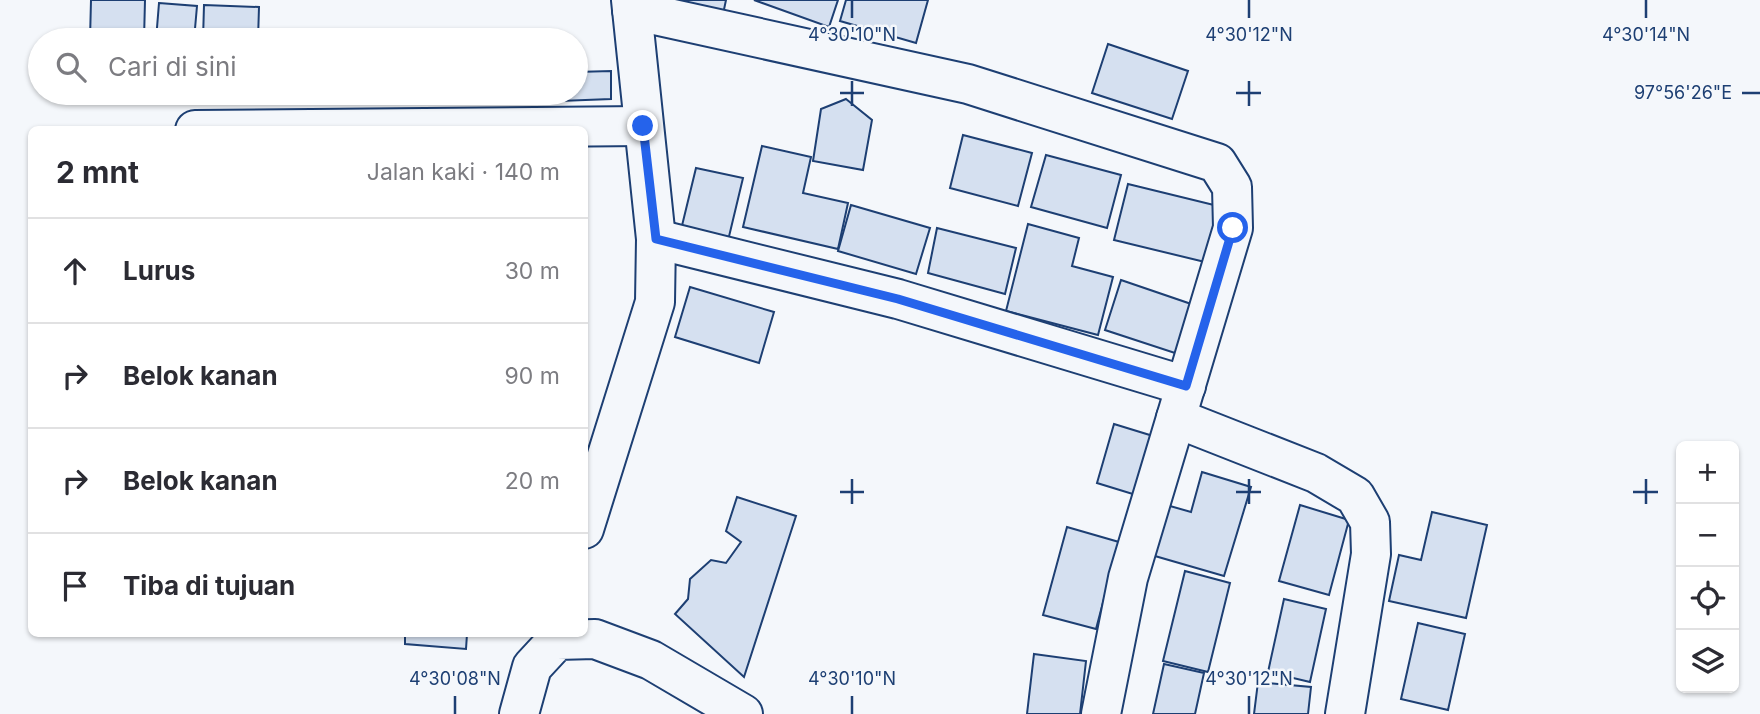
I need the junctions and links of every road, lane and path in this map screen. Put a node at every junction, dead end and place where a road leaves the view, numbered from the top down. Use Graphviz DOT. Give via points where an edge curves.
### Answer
graph roads {
  1 [pos="631,5"];
  2 [pos="588,126"];
  3 [pos="643,126"];
  4 [pos="656,239"];
  5 [pos="1181,402"];
  6 [pos="588,516"];
  7 [pos="558,637"];
  8 [pos="519,714"];
  9 [pos="743,714"];
  10 [pos="1101,714"];
  11 [pos="1345,714"];
  1 -- 3 [label="street"];
  1 -- 5 [label="street" via="968,84 1217,163 1232,187 1233,228"];
  2 -- 3 [label="street"];
  3 -- 4 [label="street"];
  4 -- 5 [label="street" via="898,299"];
  4 -- 6 [label="street" via="655,302"];
  5 -- 10 [label="street" via="1128,578"];
  5 -- 11 [label="street" via="1355,496 1370,522 1371,554"];
  7 -- 8 [label="street" via="532,667"];
  7 -- 9 [label="street" via="595,639 650,660"];
}
